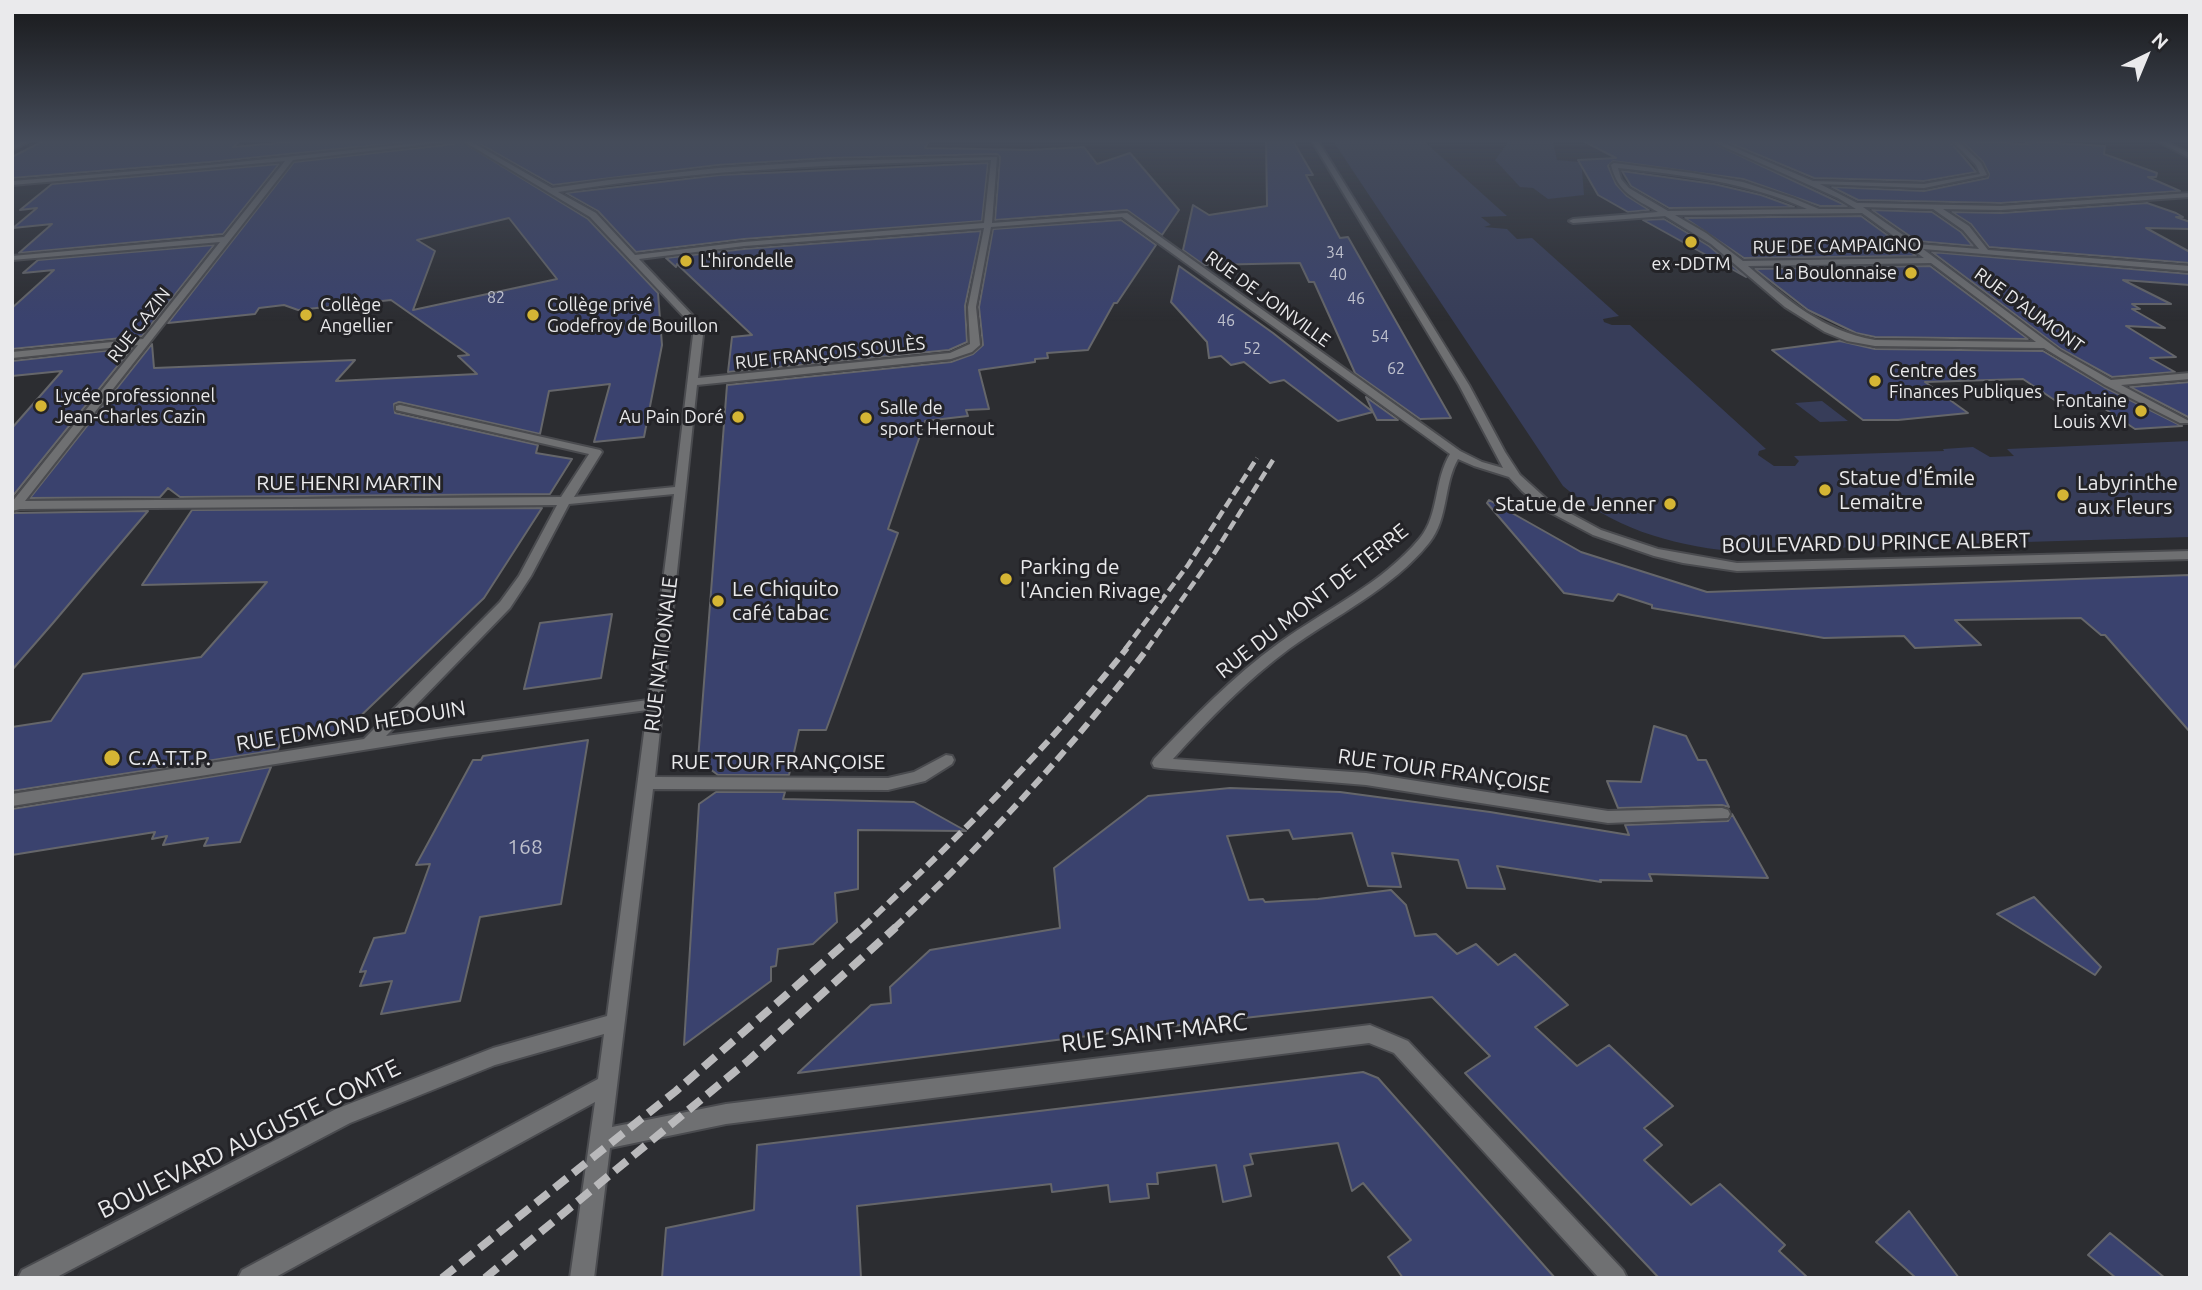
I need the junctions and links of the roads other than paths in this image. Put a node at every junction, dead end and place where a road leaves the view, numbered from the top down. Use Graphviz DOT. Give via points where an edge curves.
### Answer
graph roads {
  1 [pos="259,201"];
  2 [pos="571,201"];
  3 [pos="990,201"];
  4 [pos="1352,201"];
  5 [pos="1646,201"];
  6 [pos="1792,201"];
  7 [pos="1848,201"];
  8 [pos="2101,201"];
  9 [pos="1936,203"];
  10 [pos="1860,208"];
  11 [pos="1817,211"];
  12 [pos="1668,213"];
  13 [pos="1573,221"];
  14 [pos="988,225"];
  15 [pos="227,239"];
  16 [pos="1915,246"];
  17 [pos="1987,252"];
  18 [pos="635,257"];
  19 [pos="12,258"];
  20 [pos="1934,260"];
  21 [pos="1741,264"];
  22 [pos="2190,269"];
  23 [pos="147,341"];
  24 [pos="2046,345"];
  25 [pos="12,355"];
  26 [pos="2190,376"];
  27 [pos="693,382"];
  28 [pos="2109,383"];
  29 [pos="400,408"];
  30 [pos="2184,421"];
  31 [pos="1455,453"];
  32 [pos="1513,474"];
  33 [pos="680,490"];
  34 [pos="26,494"];
  35 [pos="565,501"];
  36 [pos="14,504"];
  37 [pos="2190,555"];
  38 [pos="655,704"];
  39 [pos="368,745"];
  40 [pos="946,760"];
  41 [pos="1160,763"];
  42 [pos="646,783"];
  43 [pos="12,800"];
  44 [pos="1722,814"];
  45 [pos="616,1022"];
  46 [pos="607,1085"];
  47 [pos="600,1140"];
  48 [pos="30,1278"];
  49 [pos="250,1278"];
  50 [pos="582,1278"];
  51 [pos="1615,1278"];
  1 -- 15 [label="street, RUE CAZIN"];
  2 -- 18 [label="street, RUE NATIONALE" via="593,215"];
  3 -- 14 [label="street"];
  4 -- 32 [label="street, BOULEVARD DU PRINCE ALBERT"];
  5 -- 12 [label="street"];
  6 -- 11 [label="street"];
  7 -- 10 [label="street, RUE D'AUMONT"];
  8 -- 9 [label="street" via="2017,207"];
  9 -- 10 [label="street"];
  9 -- 17 [label="street"];
  10 -- 11 [label="street"];
  10 -- 16 [label="street, RUE D'AUMONT"];
  11 -- 12 [label="street"];
  12 -- 13 [label="street"];
  12 -- 21 [label="street"];
  14 -- 18 [label="street, RUE DE JOINVILLE"];
  14 -- 27 [label="street, RUE FRANÇOIS SOULÈS" via="972,307 975,345 970,350 951,356"];
  14 -- 31 [label="street, RUE DE JOINVILLE" via="1124,215"];
  15 -- 19 [label="street"];
  15 -- 23 [label="street, RUE CAZIN"];
  16 -- 17 [label="street"];
  16 -- 20 [label="street, RUE D'AUMONT"];
  17 -- 22 [label="street"];
  18 -- 27 [label="street, RUE NATIONALE" via="694,323 698,335"];
  20 -- 21 [label="street, RUE DE CAMPAIGNO"];
  20 -- 24 [label="street, RUE D'AUMONT"];
  21 -- 24 [label="street" via="1792,309 1854,340"];
  23 -- 25 [label="street"];
  23 -- 34 [label="street, RUE CAZIN"];
  24 -- 28 [label="street, RUE D'AUMONT"];
  26 -- 28 [label="street"];
  27 -- 33 [label="street, RUE NATIONALE"];
  28 -- 30 [label="street, RUE D'AUMONT"];
  29 -- 35 [label="street" via="596,452"];
  31 -- 32 [label="street, RUE DE JOINVILLE"];
  31 -- 41 [label="street, RUE DU MONT DE TERRE" via="1443,477 1436,525 1422,544 1364,592 1247,675"];
  32 -- 37 [label="street, BOULEVARD DU PRINCE ALBERT" via="1549,506 1602,533 1661,555 1717,566"];
  33 -- 35 [label="street, RUE HENRI MARTIN"];
  33 -- 38 [label="street, RUE NATIONALE"];
  34 -- 36 [label="street, RUE HENRI MARTIN"];
  35 -- 36 [label="street, RUE HENRI MARTIN"];
  35 -- 39 [label="street" via="505,605"];
  38 -- 39 [label="street, RUE EDMOND HEDOUIN"];
  38 -- 42 [label="street, RUE NATIONALE"];
  39 -- 43 [label="street, RUE EDMOND HEDOUIN"];
  40 -- 42 [label="street, RUE TOUR FRANÇOISE" via="919,777 888,785"];
  41 -- 44 [label="street, RUE TOUR FRANÇOISE" via="1390,782 1608,817"];
  42 -- 45 [label="street, RUE NATIONALE"];
  45 -- 46 [label="street, RUE NATIONALE"];
  45 -- 48 [label="street, BOULEVARD AUGUSTE COMTE" via="492,1057 343,1116"];
  46 -- 47 [label="street, RUE NATIONALE"];
  46 -- 49 [label="street"];
  47 -- 50 [label="street, RUE NATIONALE"];
  47 -- 51 [label="street, RUE SAINT-MARC" via="740,1112 1370,1034 1401,1047"];
}
